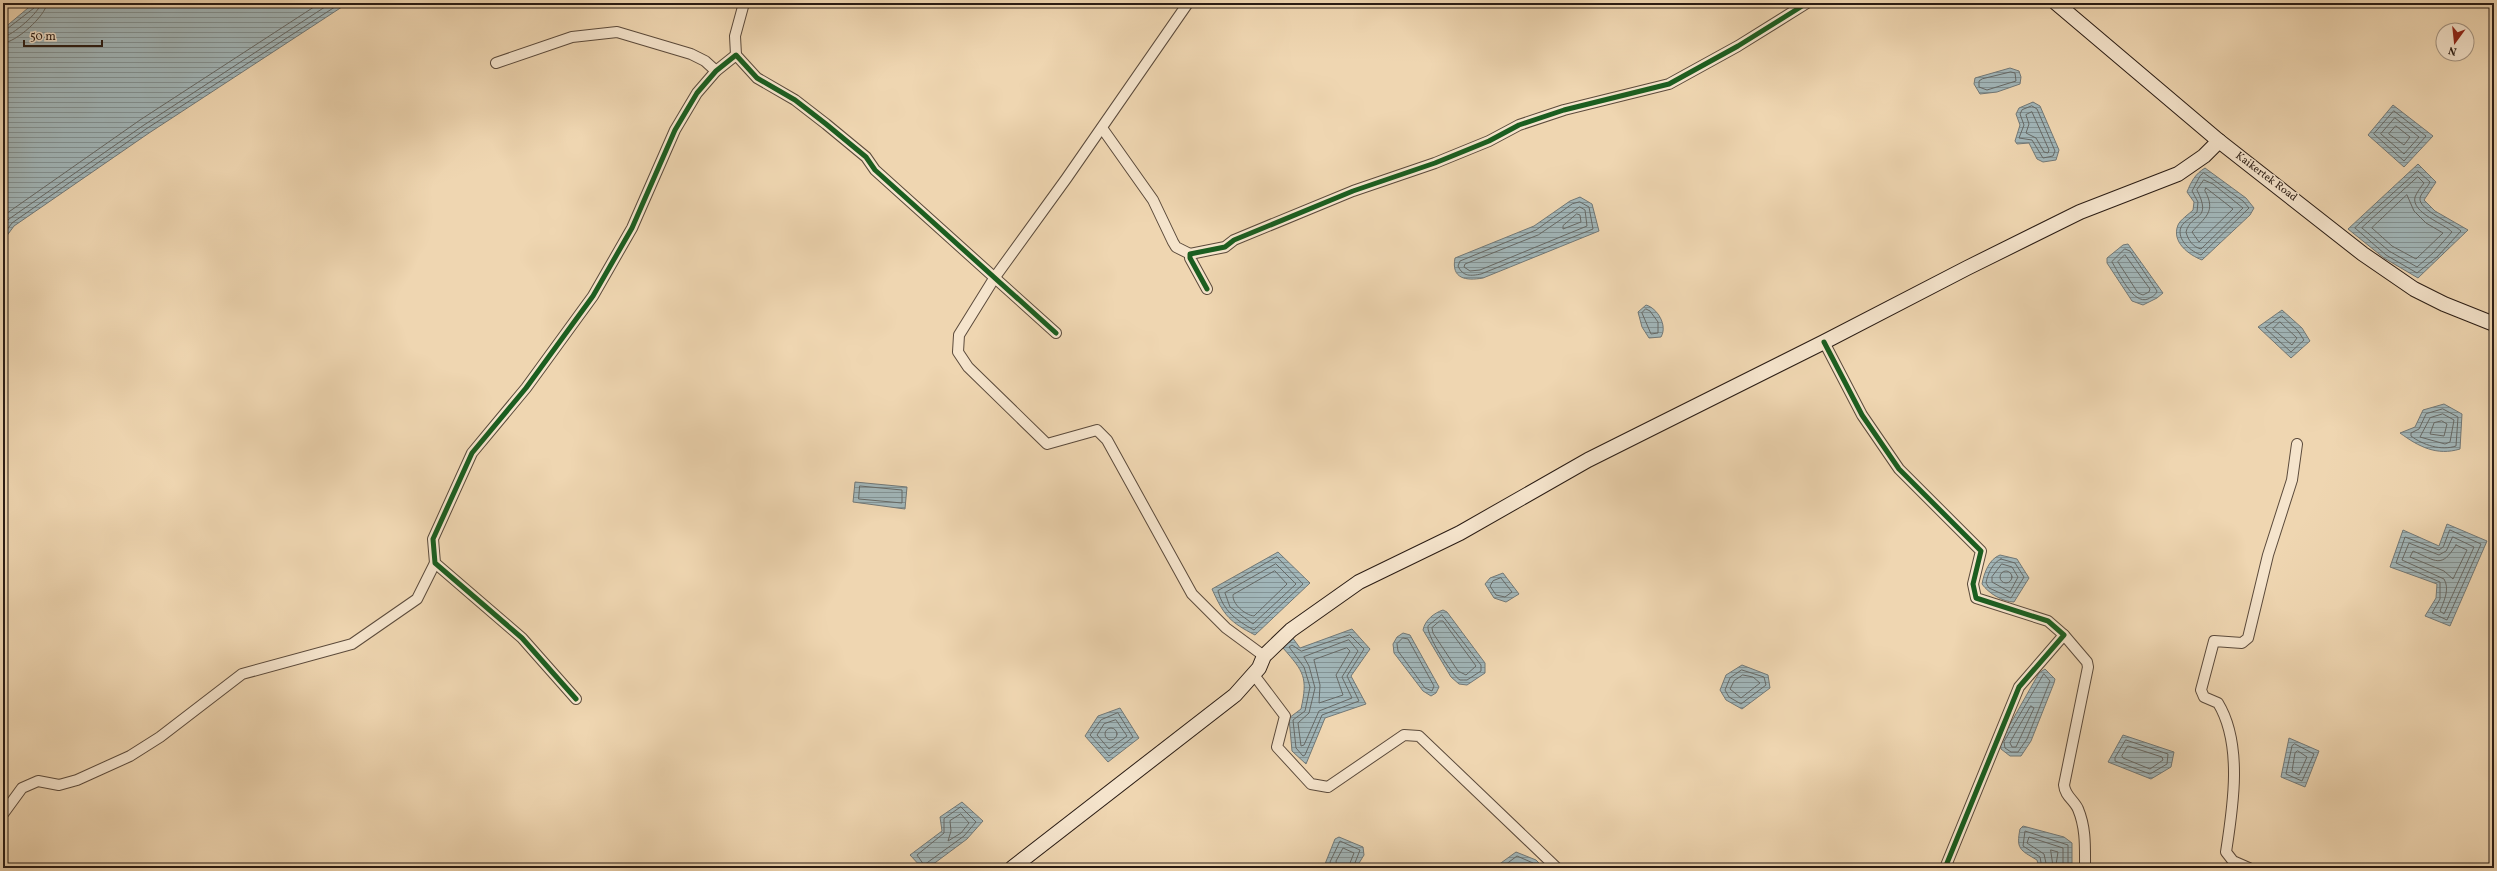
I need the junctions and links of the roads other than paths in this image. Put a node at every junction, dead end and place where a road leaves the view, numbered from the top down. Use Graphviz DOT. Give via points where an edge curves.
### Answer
graph roads {
  1 [pos="744,3"];
  2 [pos="1188,3"];
  3 [pos="1807,3"];
  4 [pos="2056,3"];
  5 [pos="736,55"];
  6 [pos="496,63"];
  7 [pos="716,71"];
  8 [pos="1102,128"];
  9 [pos="2218,141"];
  10 [pos="1190,254"];
  11 [pos="995,277"];
  12 [pos="1207,289"];
  13 [pos="2494,324"];
  14 [pos="1056,333"];
  15 [pos="1824,342"];
  16 [pos="2297,444"];
  17 [pos="435,563"];
  18 [pos="2064,636"];
  19 [pos="1264,656"];
  20 [pos="1254,675"];
  21 [pos="576,699"];
  22 [pos="3,814"];
  23 [pos="1012,868"];
  24 [pos="1557,868"];
  25 [pos="1944,868"];
  26 [pos="2085,868"];
  27 [pos="2250,868"];
  1 -- 5 [label="street" via="735,36"];
  2 -- 8 [label="street"];
  3 -- 10 [label="street" via="1731,50 1669,84 1519,124 1489,141 1435,163 1353,191 1234,240 1225,247"];
  4 -- 9 [label="main road, Kaikertek Road"];
  5 -- 7 [label="street"];
  5 -- 11 [label="street" via="757,78 795,100 866,158 881,175"];
  6 -- 7 [label="street" via="572,37 617,32 690,54 705,61"];
  7 -- 17 [label="street" via="697,93 676,130 632,228 593,296 526,388 472,453 433,539"];
  8 -- 10 [label="street" via="1153,200 1176,247"];
  8 -- 11 [label="street"];
  9 -- 13 [label="main road, Kaikertek Road" via="2363,254 2414,289"];
  9 -- 15 [label="main road" via="2204,156 2178,174 2080,212"];
  10 -- 12 [label="street"];
  11 -- 14 [label="street"];
  11 -- 19 [label="street" via="960,335 958,352 968,367 1047,444 1097,430 1107,440 1192,594 1226,628"];
  15 -- 18 [label="street" via="1862,415 1899,469 1982,550 1973,584 1976,598 2048,621"];
  15 -- 19 [label="main road" via="1588,460 1460,533 1359,582 1291,630"];
  16 -- 27 [label="street" via="2292,480 2268,556 2248,638 2242,643 2214,641 2201,690 2204,697 2218,703 2231,740 2234,800 2226,852 2233,861"];
  17 -- 21 [label="street" via="522,638"];
  17 -- 22 [label="street" via="417,599 352,644 242,674 160,737 130,756 77,780 59,785 38,781 22,788"];
  18 -- 25 [label="street" via="2019,687"];
  18 -- 26 [label="street" via="2087,662 2088,667 2064,785 2067,795 2077,807 2085,830"];
  19 -- 20 [label="main road"];
  20 -- 23 [label="main road" via="1235,695"];
  20 -- 24 [label="street" via="1285,716 1277,747 1311,784 1328,787 1404,734 1419,736"];
}
